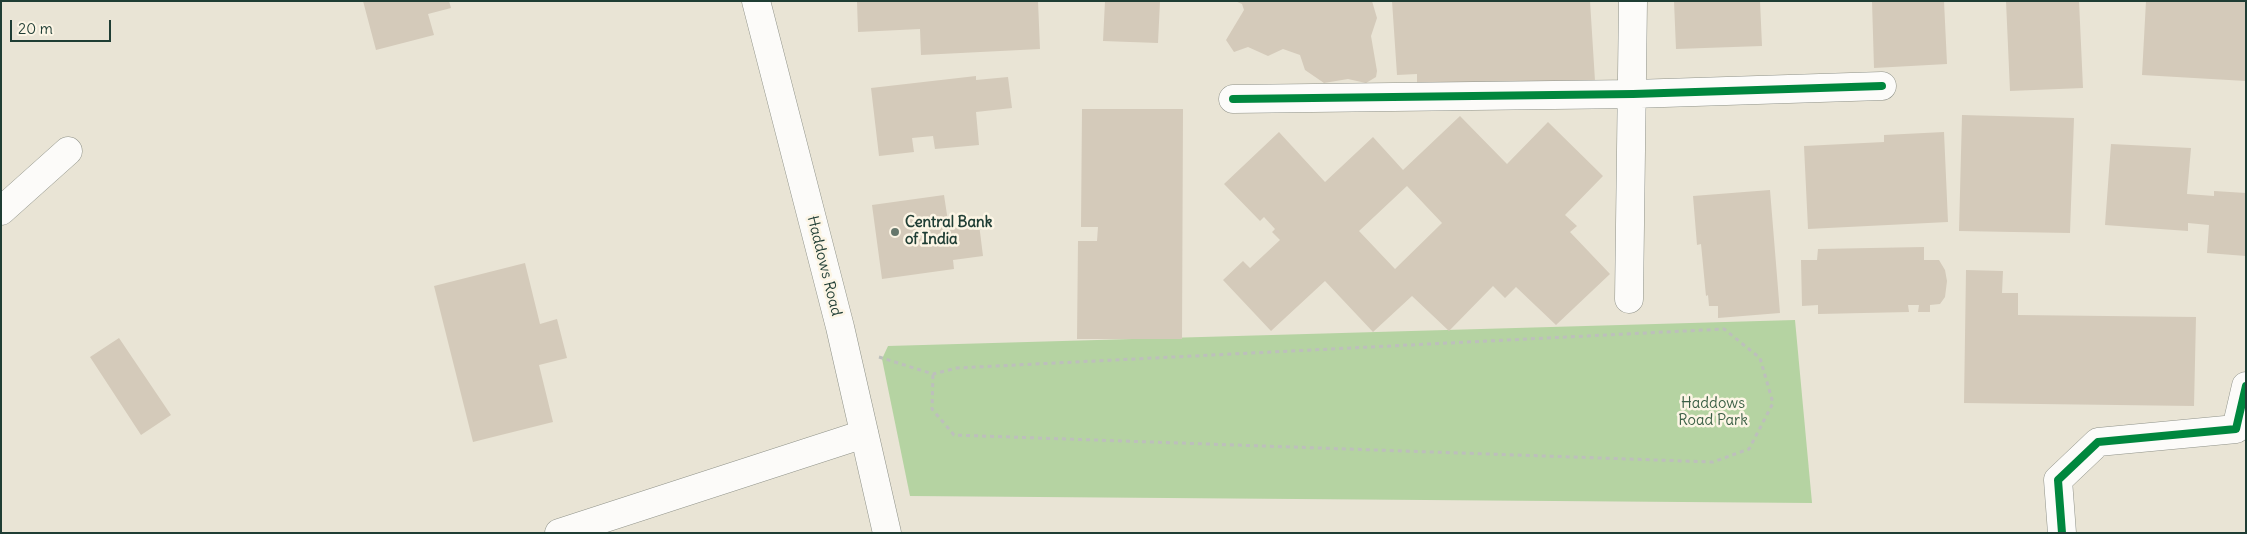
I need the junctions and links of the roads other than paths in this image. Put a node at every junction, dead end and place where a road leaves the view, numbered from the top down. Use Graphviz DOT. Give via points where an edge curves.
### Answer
graph roads {
  1 [pos="756,1"];
  2 [pos="1633,1"];
  3 [pos="1882,86"];
  4 [pos="1632,94"];
  5 [pos="1233,99"];
  6 [pos="68,151"];
  7 [pos="1,211"];
  8 [pos="1629,299"];
  9 [pos="2246,386"];
  10 [pos="864,434"];
  11 [pos="558,533"];
  12 [pos="887,533"];
  13 [pos="2062,533"];
  1 -- 10 [label="street, Haddows Road" via="840,327"];
  2 -- 4 [label="street"];
  3 -- 4 [label="street"];
  4 -- 5 [label="street"];
  4 -- 8 [label="street"];
  6 -- 7 [label="street"];
  9 -- 13 [label="street" via="2236,429 2098,442 2058,480"];
  10 -- 11 [label="street"];
  10 -- 12 [label="street, Haddows Road"];
}
